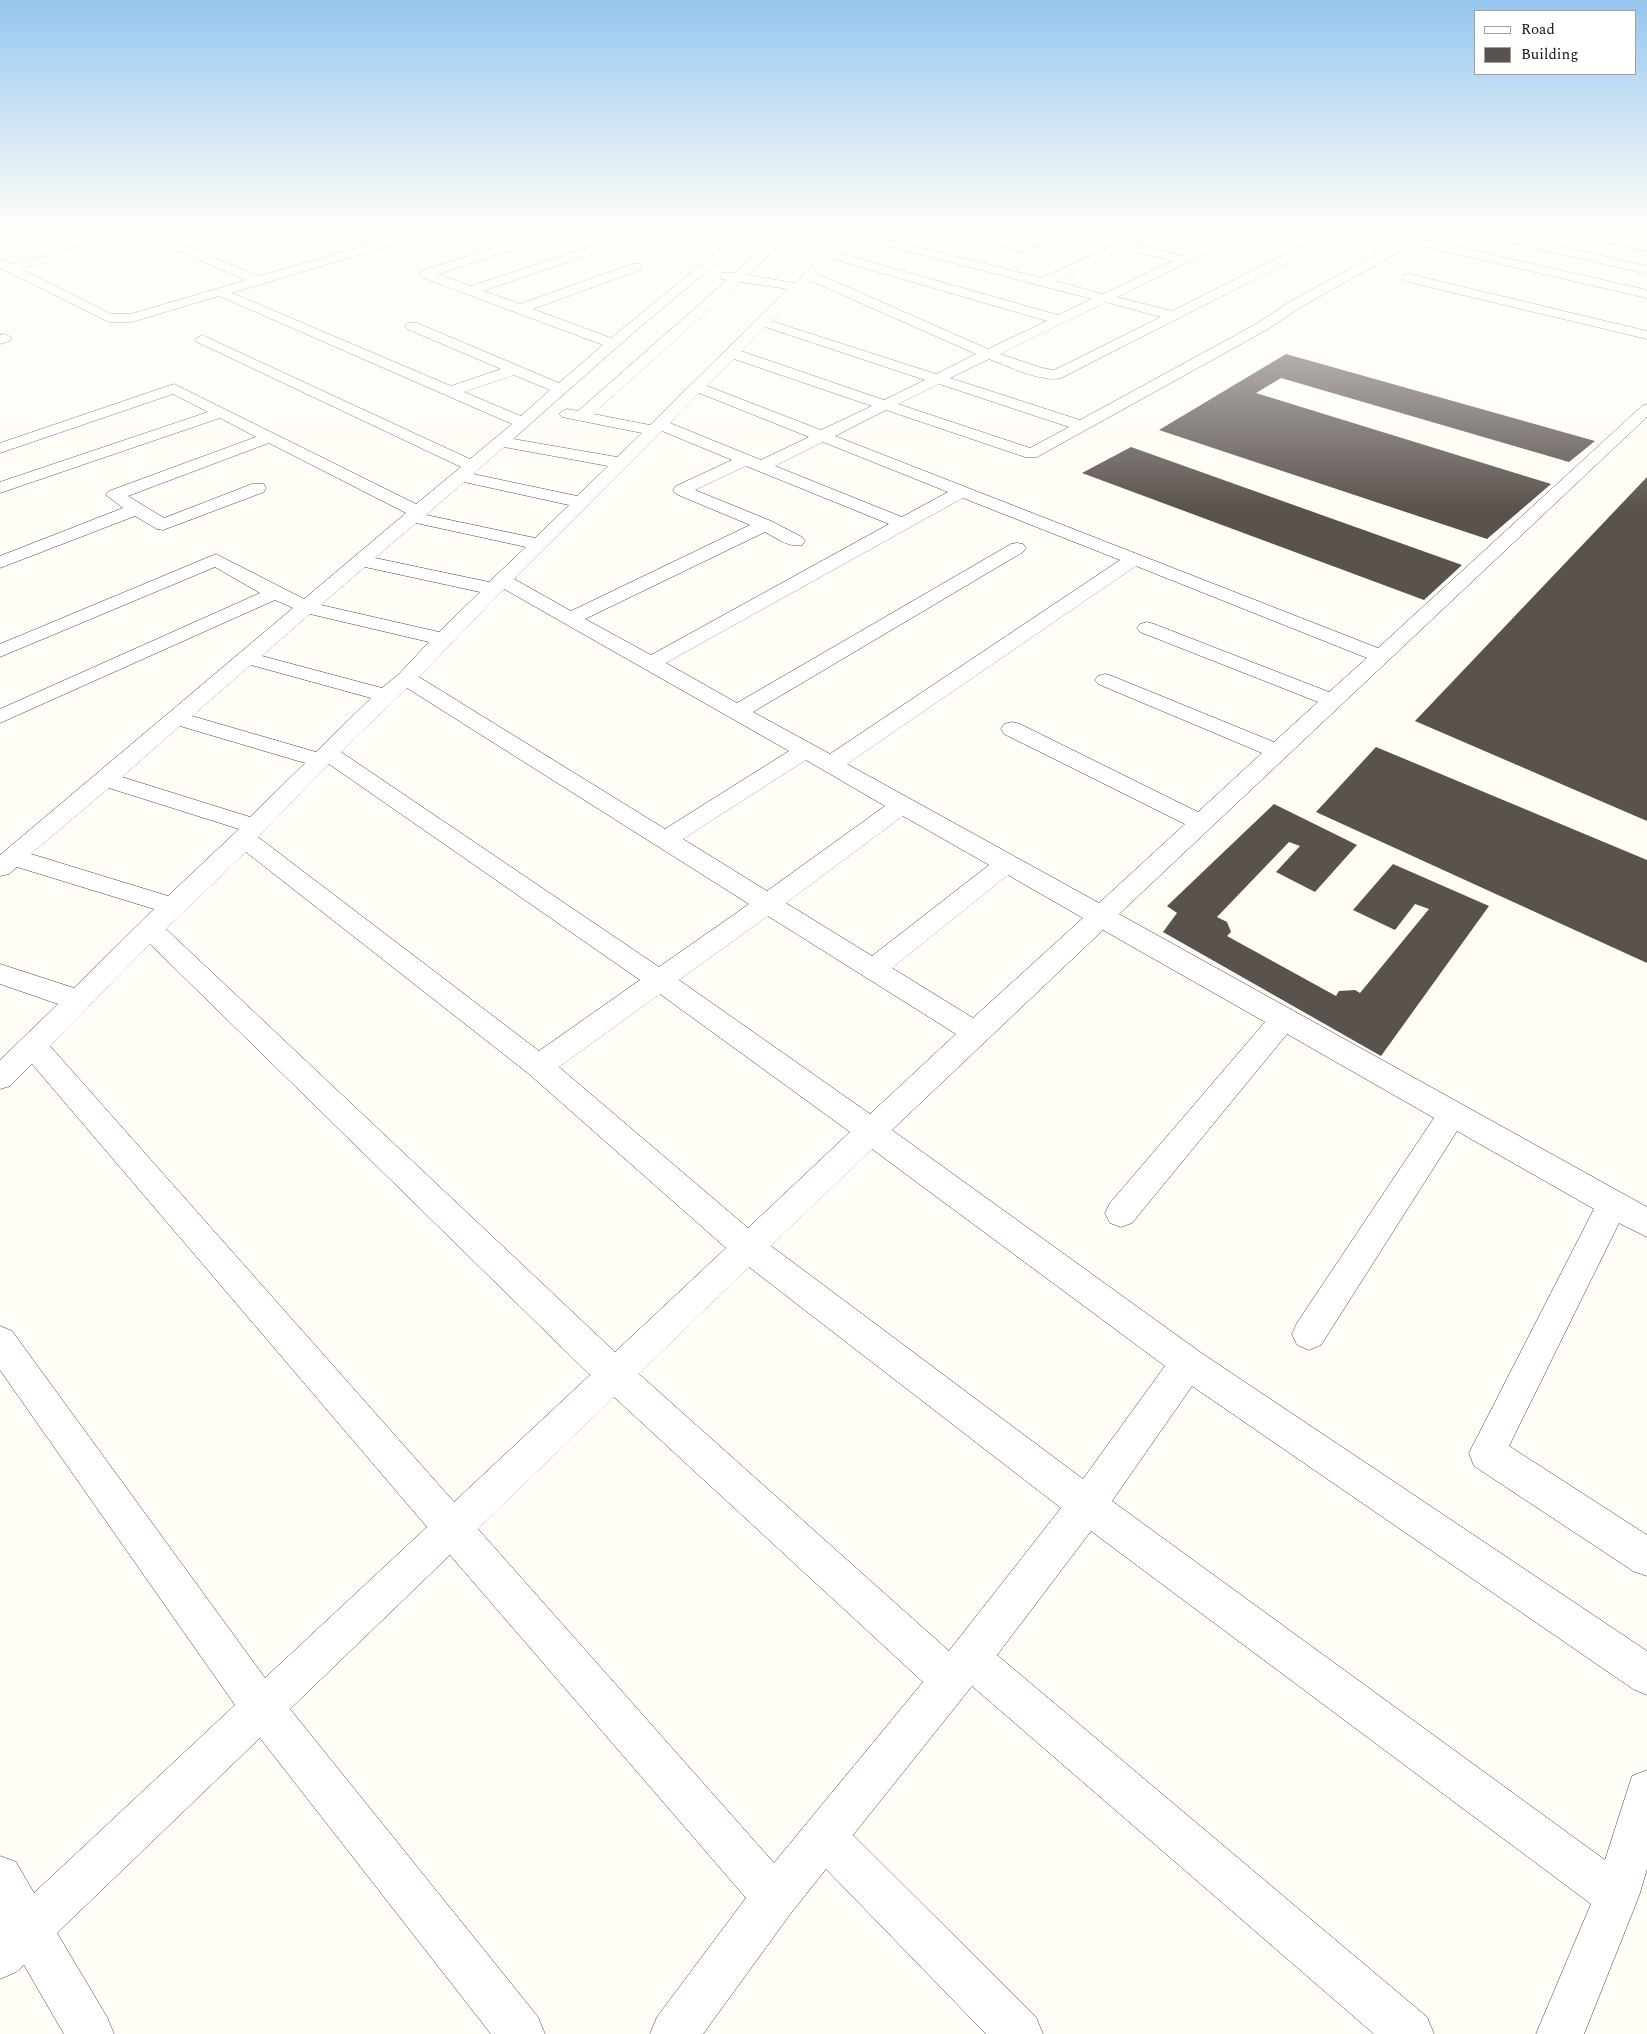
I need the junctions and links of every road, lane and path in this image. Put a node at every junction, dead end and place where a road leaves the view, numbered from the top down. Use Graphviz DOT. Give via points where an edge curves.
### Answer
graph roads {
  1 [pos="282,319"];
  2 [pos="547,319"];
  3 [pos="644,319"];
  4 [pos="691,319"];
  5 [pos="765,319"];
  6 [pos="899,319"];
  7 [pos="1055,319"];
  8 [pos="1169,319"];
  9 [pos="1273,319"];
  10 [pos="1580,319"];
  11 [pos="1059,320"];
  12 [pos="762,322"];
  13 [pos="412,326"];
  14 [pos="1647,335"];
  15 [pos="202,339"];
  16 [pos="614,344"];
  17 [pos="731,353"];
  18 [pos="988,354"];
  19 [pos="516,369"];
  20 [pos="938,379"];
  21 [pos="697,387"];
  22 [pos="560,388"];
  23 [pos="449,392"];
  24 [pos="886,406"];
  25 [pos="539,409"];
  26 [pos="1647,409"];
  27 [pos="221,413"];
  28 [pos="581,417"];
  29 [pos="523,422"];
  30 [pos="1082,426"];
  31 [pos="656,427"];
  32 [pos="822,436"];
  33 [pos="270,437"];
  34 [pos="501,442"];
  35 [pos="0,448"];
  36 [pos="745,460"];
  37 [pos="620,463"];
  38 [pos="762,466"];
  39 [pos="466,471"];
  40 [pos="0,488"];
  41 [pos="258,488"];
  42 [pos="962,491"];
  43 [pos="581,502"];
  44 [pos="136,509"];
  45 [pos="415,514"];
  46 [pos="902,524"];
  47 [pos="765,525"];
  48 [pos="796,541"];
  49 [pos="538,544"];
  50 [pos="1017,548"];
  51 [pos="1134,559"];
  52 [pos="361,561"];
  53 [pos="0,562"];
  54 [pos="498,584"];
  55 [pos="275,593"];
  56 [pos="306,607"];
  57 [pos="571,618"];
  58 [pos="1148,628"];
  59 [pos="443,639"];
  60 [pos="0,651"];
  61 [pos="1381,656"];
  62 [pos="247,658"];
  63 [pos="651,663"];
  64 [pos="406,678"];
  65 [pos="1105,680"];
  66 [pos="386,695"];
  67 [pos="1333,701"];
  68 [pos="737,712"];
  69 [pos="0,717"];
  70 [pos="176,718"];
  71 [pos="1012,729"];
  72 [pos="805,750"];
  73 [pos="1278,752"];
  74 [pos="324,756"];
  75 [pos="831,764"];
  76 [pos="105,779"];
  77 [pos="902,804"];
  78 [pos="1202,823"];
  79 [pos="250,832"];
  80 [pos="666,839"];
  81 [pos="7,862"];
  82 [pos="1008,863"];
  83 [pos="767,904"];
  84 [pos="1102,916"];
  85 [pos="161,918"];
  86 [pos="872,969"];
  87 [pos="0,974"];
  88 [pos="659,980"];
  89 [pos="78,1000"];
  90 [pos="1284,1019"];
  91 [pos="975,1033"];
  92 [pos="33,1045"];
  93 [pos="539,1066"];
  94 [pos="0,1078"];
  95 [pos="1452,1114"];
  96 [pos="872,1132"];
  97 [pos="1613,1204"];
  98 [pos="1121,1213"];
  99 [pos="1647,1223"];
  100 [pos="749,1248"];
  101 [pos="1309,1334"];
  102 [pos="0,1342"];
  103 [pos="1188,1363"];
  104 [pos="615,1375"];
  105 [pos="1087,1505"];
  106 [pos="452,1528"];
  107 [pos="1647,1557"];
  108 [pos="960,1669"];
  109 [pos="1647,1675"];
  110 [pos="262,1708"];
  111 [pos="1647,1791"];
  112 [pos="824,1836"];
  113 [pos="0,1878"];
  114 [pos="1617,1896"];
  115 [pos="775,1897"];
  116 [pos="14,1943"];
  117 [pos="90,2034"];
  118 [pos="520,2034"];
  119 [pos="674,2034"];
  120 [pos="1019,2034"];
  121 [pos="1410,2034"];
  122 [pos="1560,2034"];
  1 -- 23 [label="street"];
  2 -- 16 [label="street"];
  3 -- 16 [label="street"];
  4 -- 28 [label="street"];
  5 -- 12 [label="street"];
  6 -- 18 [label="street"];
  7 -- 11 [label="street"];
  8 -- 18 [label="street" via="1056,374 1039,372"];
  9 -- 30 [label="street"];
  10 -- 14 [label="street"];
  11 -- 18 [label="street"];
  12 -- 17 [label="street"];
  12 -- 20 [label="street"];
  13 -- 19 [label="street"];
  15 -- 39 [label="street"];
  16 -- 22 [label="street"];
  17 -- 21 [label="street"];
  17 -- 24 [label="street"];
  18 -- 20 [label="street"];
  19 -- 22 [label="street"];
  19 -- 23 [label="street"];
  20 -- 24 [label="street"];
  20 -- 30 [label="street"];
  21 -- 31 [label="street"];
  21 -- 32 [label="street"];
  22 -- 25 [label="street"];
  23 -- 29 [label="street"];
  24 -- 30 [label="street" via="1031,454"];
  24 -- 32 [label="street"];
  25 -- 28 [label="street"];
  25 -- 29 [label="street"];
  26 -- 61 [label="street"];
  27 -- 33 [label="street"];
  27 -- 35 [label="street" via="174,389"];
  27 -- 40 [label="street"];
  28 -- 31 [label="street"];
  29 -- 34 [label="street"];
  31 -- 36 [label="street"];
  31 -- 37 [label="street"];
  32 -- 38 [label="street"];
  32 -- 42 [label="street"];
  33 -- 44 [label="street" via="115,495"];
  33 -- 45 [label="street"];
  34 -- 37 [label="street"];
  34 -- 39 [label="street"];
  36 -- 38 [label="street"];
  36 -- 47 [label="street" via="682,490"];
  37 -- 43 [label="street"];
  38 -- 46 [label="street"];
  39 -- 43 [label="street"];
  39 -- 45 [label="street"];
  41 -- 44 [label="street" via="163,525"];
  42 -- 46 [label="street"];
  42 -- 51 [label="street"];
  43 -- 49 [label="street"];
  44 -- 53 [label="street"];
  45 -- 49 [label="street"];
  45 -- 52 [label="street"];
  46 -- 63 [label="street"];
  47 -- 48 [label="street"];
  47 -- 57 [label="street"];
  49 -- 54 [label="street"];
  50 -- 68 [label="street"];
  51 -- 61 [label="street"];
  51 -- 75 [label="street"];
  52 -- 54 [label="street"];
  52 -- 56 [label="street"];
  54 -- 57 [label="street"];
  54 -- 59 [label="street"];
  55 -- 56 [label="street"];
  55 -- 60 [label="street" via="216,560"];
  55 -- 69 [label="street"];
  56 -- 59 [label="street"];
  56 -- 62 [label="street"];
  57 -- 63 [label="street"];
  58 -- 67 [label="street"];
  59 -- 64 [label="street"];
  61 -- 67 [label="street"];
  62 -- 66 [label="street"];
  62 -- 70 [label="street"];
  63 -- 68 [label="street"];
  64 -- 66 [label="street"];
  64 -- 80 [label="street"];
  65 -- 73 [label="street"];
  66 -- 74 [label="street"];
  67 -- 73 [label="street"];
  68 -- 72 [label="street"];
  70 -- 74 [label="street"];
  70 -- 76 [label="street"];
  71 -- 78 [label="street"];
  72 -- 75 [label="street"];
  72 -- 80 [label="street"];
  73 -- 78 [label="street"];
  74 -- 79 [label="street"];
  74 -- 88 [label="street"];
  75 -- 77 [label="street"];
  76 -- 79 [label="street"];
  76 -- 81 [label="street"];
  77 -- 82 [label="street"];
  77 -- 83 [label="street"];
  78 -- 84 [label="street"];
  79 -- 85 [label="street"];
  79 -- 93 [label="street"];
  80 -- 83 [label="street"];
  81 -- 85 [label="street"];
  82 -- 84 [label="street"];
  82 -- 86 [label="street"];
  83 -- 86 [label="street"];
  83 -- 88 [label="street"];
  84 -- 90 [label="street"];
  84 -- 91 [label="street"];
  85 -- 89 [label="street"];
  85 -- 104 [label="street"];
  86 -- 91 [label="street"];
  87 -- 89 [label="street"];
  88 -- 93 [label="street"];
  88 -- 96 [label="street"];
  89 -- 92 [label="street"];
  90 -- 95 [label="street"];
  90 -- 98 [label="street"];
  91 -- 96 [label="street"];
  92 -- 94 [label="street"];
  92 -- 106 [label="street"];
  93 -- 100 [label="street"];
  95 -- 97 [label="street"];
  95 -- 101 [label="street"];
  96 -- 100 [label="street"];
  96 -- 103 [label="street"];
  97 -- 99 [label="street"];
  97 -- 107 [label="street" via="1487,1453"];
  100 -- 104 [label="street"];
  100 -- 105 [label="street"];
  102 -- 110 [label="street"];
  103 -- 105 [label="street"];
  103 -- 109 [label="street"];
  104 -- 106 [label="street"];
  104 -- 108 [label="street"];
  105 -- 108 [label="street"];
  105 -- 114 [label="street"];
  106 -- 110 [label="street"];
  106 -- 115 [label="street"];
  108 -- 112 [label="street"];
  108 -- 121 [label="street"];
  110 -- 116 [label="street"];
  110 -- 118 [label="street"];
  111 -- 114 [label="street"];
  112 -- 115 [label="street"];
  112 -- 120 [label="street"];
  113 -- 116 [label="street"];
  114 -- 122 [label="street"];
  115 -- 119 [label="street"];
  116 -- 117 [label="street"];
}
